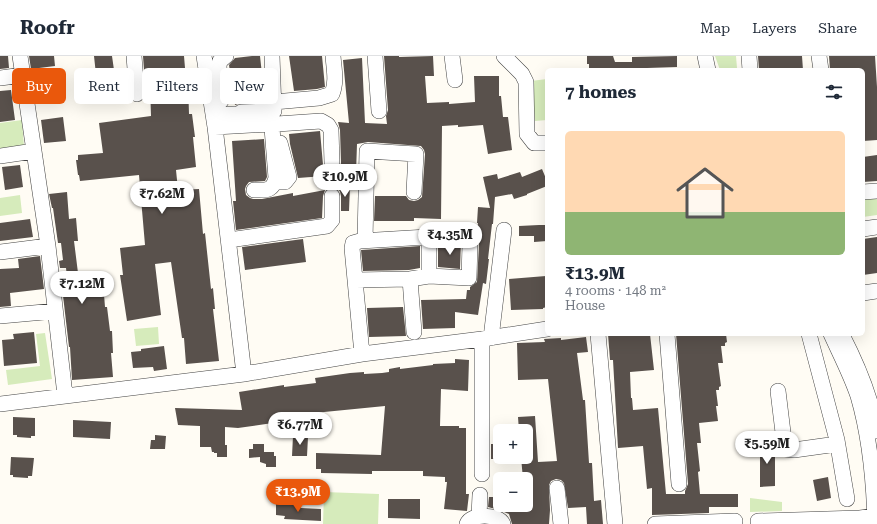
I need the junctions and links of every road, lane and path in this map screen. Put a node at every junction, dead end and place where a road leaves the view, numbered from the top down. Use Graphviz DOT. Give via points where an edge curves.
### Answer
graph roads {
  1 [pos="20,56"];
  2 [pos="134,56"];
  3 [pos="204,56"];
  4 [pos="226,56"];
  5 [pos="272,56"];
  6 [pos="281,56"];
  7 [pos="333,56"];
  8 [pos="375,56"];
  9 [pos="452,56"];
  10 [pos="504,56"];
  11 [pos="705,56"];
  12 [pos="749,56"];
  13 [pos="819,56"];
  14 [pos="21,68"];
  15 [pos="708,68"];
  16 [pos="750,68"];
  17 [pos="821,68"];
  18 [pos="12,76"];
  19 [pos="0,78"];
  20 [pos="455,80"];
  21 [pos="220,84"];
  22 [pos="137,94"];
  23 [pos="27,104"];
  24 [pos="379,111"];
  25 [pos="275,116"];
  26 [pos="214,121"];
  27 [pos="545,143"];
  28 [pos="34,151"];
  29 [pos="0,156"];
  30 [pos="332,163"];
  31 [pos="254,190"];
  32 [pos="877,191"];
  33 [pos="414,192"];
  34 [pos="865,192"];
  35 [pos="332,196"];
  36 [pos="877,227"];
  37 [pos="865,229"];
  38 [pos="504,230"];
  39 [pos="444,236"];
  40 [pos="228,240"];
  41 [pos="365,240"];
  42 [pos="429,242"];
  43 [pos="470,244"];
  44 [pos="48,246"];
  45 [pos="0,252"];
  46 [pos="429,276"];
  47 [pos="410,279"];
  48 [pos="356,280"];
  49 [pos="877,291"];
  50 [pos="865,292"];
  51 [pos="55,311"];
  52 [pos="0,316"];
  53 [pos="545,330"];
  54 [pos="414,332"];
  55 [pos="598,336"];
  56 [pos="667,336"];
  57 [pos="810,336"];
  58 [pos="832,336"];
  59 [pos="842,336"];
  60 [pos="486,339"];
  61 [pos="362,354"];
  62 [pos="244,374"];
  63 [pos="778,391"];
  64 [pos="65,395"];
  65 [pos="0,404"];
  66 [pos="877,432"];
  67 [pos="838,444"];
  68 [pos="482,474"];
  69 [pos="679,484"];
  70 [pos="557,488"];
  71 [pos="480,495"];
  72 [pos="847,499"];
  73 [pos="876,518"];
  74 [pos="473,520"];
  75 [pos="735,521"];
  76 [pos="758,521"];
  77 [pos="787,522"];
  78 [pos="503,524"];
  79 [pos="561,524"];
  80 [pos="615,524"];
  81 [pos="655,524"];
  1 -- 14 [label="street"];
  2 -- 22 [label="street"];
  3 -- 26 [label="street"];
  4 -- 21 [label="street" via="220,61"];
  5 -- 25 [label="street"];
  6 -- 25 [label="street"];
  7 -- 25 [label="street" via="335,82 332,94"];
  8 -- 24 [label="street"];
  9 -- 20 [label="street"];
  10 -- 27 [label="street" via="522,74 526,82 527,134 534,143"];
  11 -- 15 [label="street"];
  12 -- 16 [label="street"];
  13 -- 17 [label="street"];
  18 -- 19 [label="street"];
  23 -- 28 [label="street"];
  25 -- 26 [label="street"];
  25 -- 26 [label="street" via="238,113"];
  25 -- 30 [label="street" via="321,121 328,125 331,130"];
  25 -- 31 [label="street" via="275,182 269,190"];
  26 -- 40 [label="street"];
  28 -- 29 [label="street"];
  28 -- 44 [label="street"];
  32 -- 34 [label="street"];
  33 -- 41 [label="street" via="416,154 367,150"];
  35 -- 40 [label="street" via="332,220 327,226"];
  36 -- 37 [label="street"];
  38 -- 60 [label="street"];
  39 -- 41 [label="street"];
  40 -- 62 [label="street"];
  41 -- 48 [label="street" via="352,245"];
  42 -- 46 [label="street"];
  43 -- 46 [label="street" via="468,278"];
  44 -- 45 [label="street"];
  44 -- 51 [label="street"];
  46 -- 47 [label="street"];
  47 -- 48 [label="street"];
  47 -- 54 [label="street"];
  48 -- 61 [label="street"];
  49 -- 50 [label="street"];
  51 -- 52 [label="street"];
  51 -- 64 [label="street"];
  53 -- 60 [label="street"];
  55 -- 80 [label="street"];
  56 -- 69 [label="street"];
  57 -- 67 [label="street"];
  58 -- 73 [label="street" via="857,396 866,427"];
  59 -- 66 [label="street" via="863,378"];
  60 -- 61 [label="street"];
  60 -- 68 [label="street"];
  61 -- 62 [label="street"];
  62 -- 64 [label="street"];
  63 -- 67 [label="street" via="785,449"];
  64 -- 65 [label="street"];
  67 -- 72 [label="street"];
  70 -- 79 [label="street"];
  71 -- 74 [label="street"];
  73 -- 77 [label="street"];
  74 -- 78 [label="street" via="498,517"];
  75 -- 81 [label="street"];
  76 -- 77 [label="street"];
}
